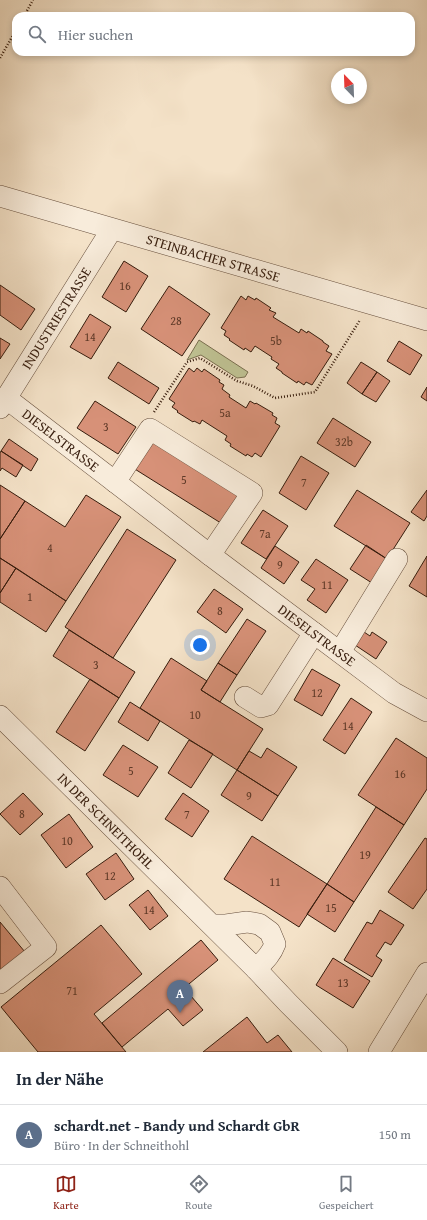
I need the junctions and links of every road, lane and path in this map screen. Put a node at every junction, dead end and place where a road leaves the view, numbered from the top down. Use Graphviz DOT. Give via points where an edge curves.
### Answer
graph roads {
  1 [pos="33,0"];
  2 [pos="26,12"];
  3 [pos="12,37"];
  4 [pos="0,58"];
  5 [pos="0,196"];
  6 [pos="112,229"];
  7 [pos="371,304"];
  8 [pos="427,320"];
  9 [pos="194,360"];
  10 [pos="3,403"];
  11 [pos="115,482"];
  12 [pos="210,556"];
  13 [pos="397,559"];
  14 [pos="314,633"];
  15 [pos="340,652"];
  16 [pos="246,697"];
  17 [pos="427,711"];
  18 [pos="0,716"];
  19 [pos="0,887"];
  20 [pos="212,926"];
  21 [pos="256,969"];
  22 [pos="427,973"];
  23 [pos="0,983"];
  24 [pos="334,1051"];
  25 [pos="379,1052"];
  1 -- 2 [label="path"];
  3 -- 4 [label="path"];
  5 -- 6 [label="street, STEINBACHER STRASSE"];
  6 -- 7 [label="street, STEINBACHER STRASSE"];
  6 -- 10 [label="street, INDUSTRIESTRASSE"];
  7 -- 8 [label="street, STEINBACHER STRASSE"];
  7 -- 9 [label="path" via="315,392 275,398 237,381 200,358"];
  10 -- 11 [label="street, DIESELSTRASSE"];
  11 -- 12 [label="street, DIESELSTRASSE"];
  11 -- 12 [label="street" via="150,429 252,493"];
  12 -- 14 [label="street, DIESELSTRASSE"];
  13 -- 15 [label="street"];
  14 -- 15 [label="street, DIESELSTRASSE"];
  14 -- 16 [label="street" via="268,705 261,707"];
  15 -- 17 [label="street, DIESELSTRASSE" via="394,693"];
  18 -- 20 [label="street, IN DER SCHNEITHOHL"];
  19 -- 23 [label="street" via="46,946"];
  20 -- 21 [label="street, IN DER SCHNEITHOHL"];
  20 -- 21 [label="street" via="247,922 259,924 270,932 275,944 267,958"];
  21 -- 24 [label="street, IN DER SCHNEITHOHL"];
  22 -- 25 [label="street"];
}
